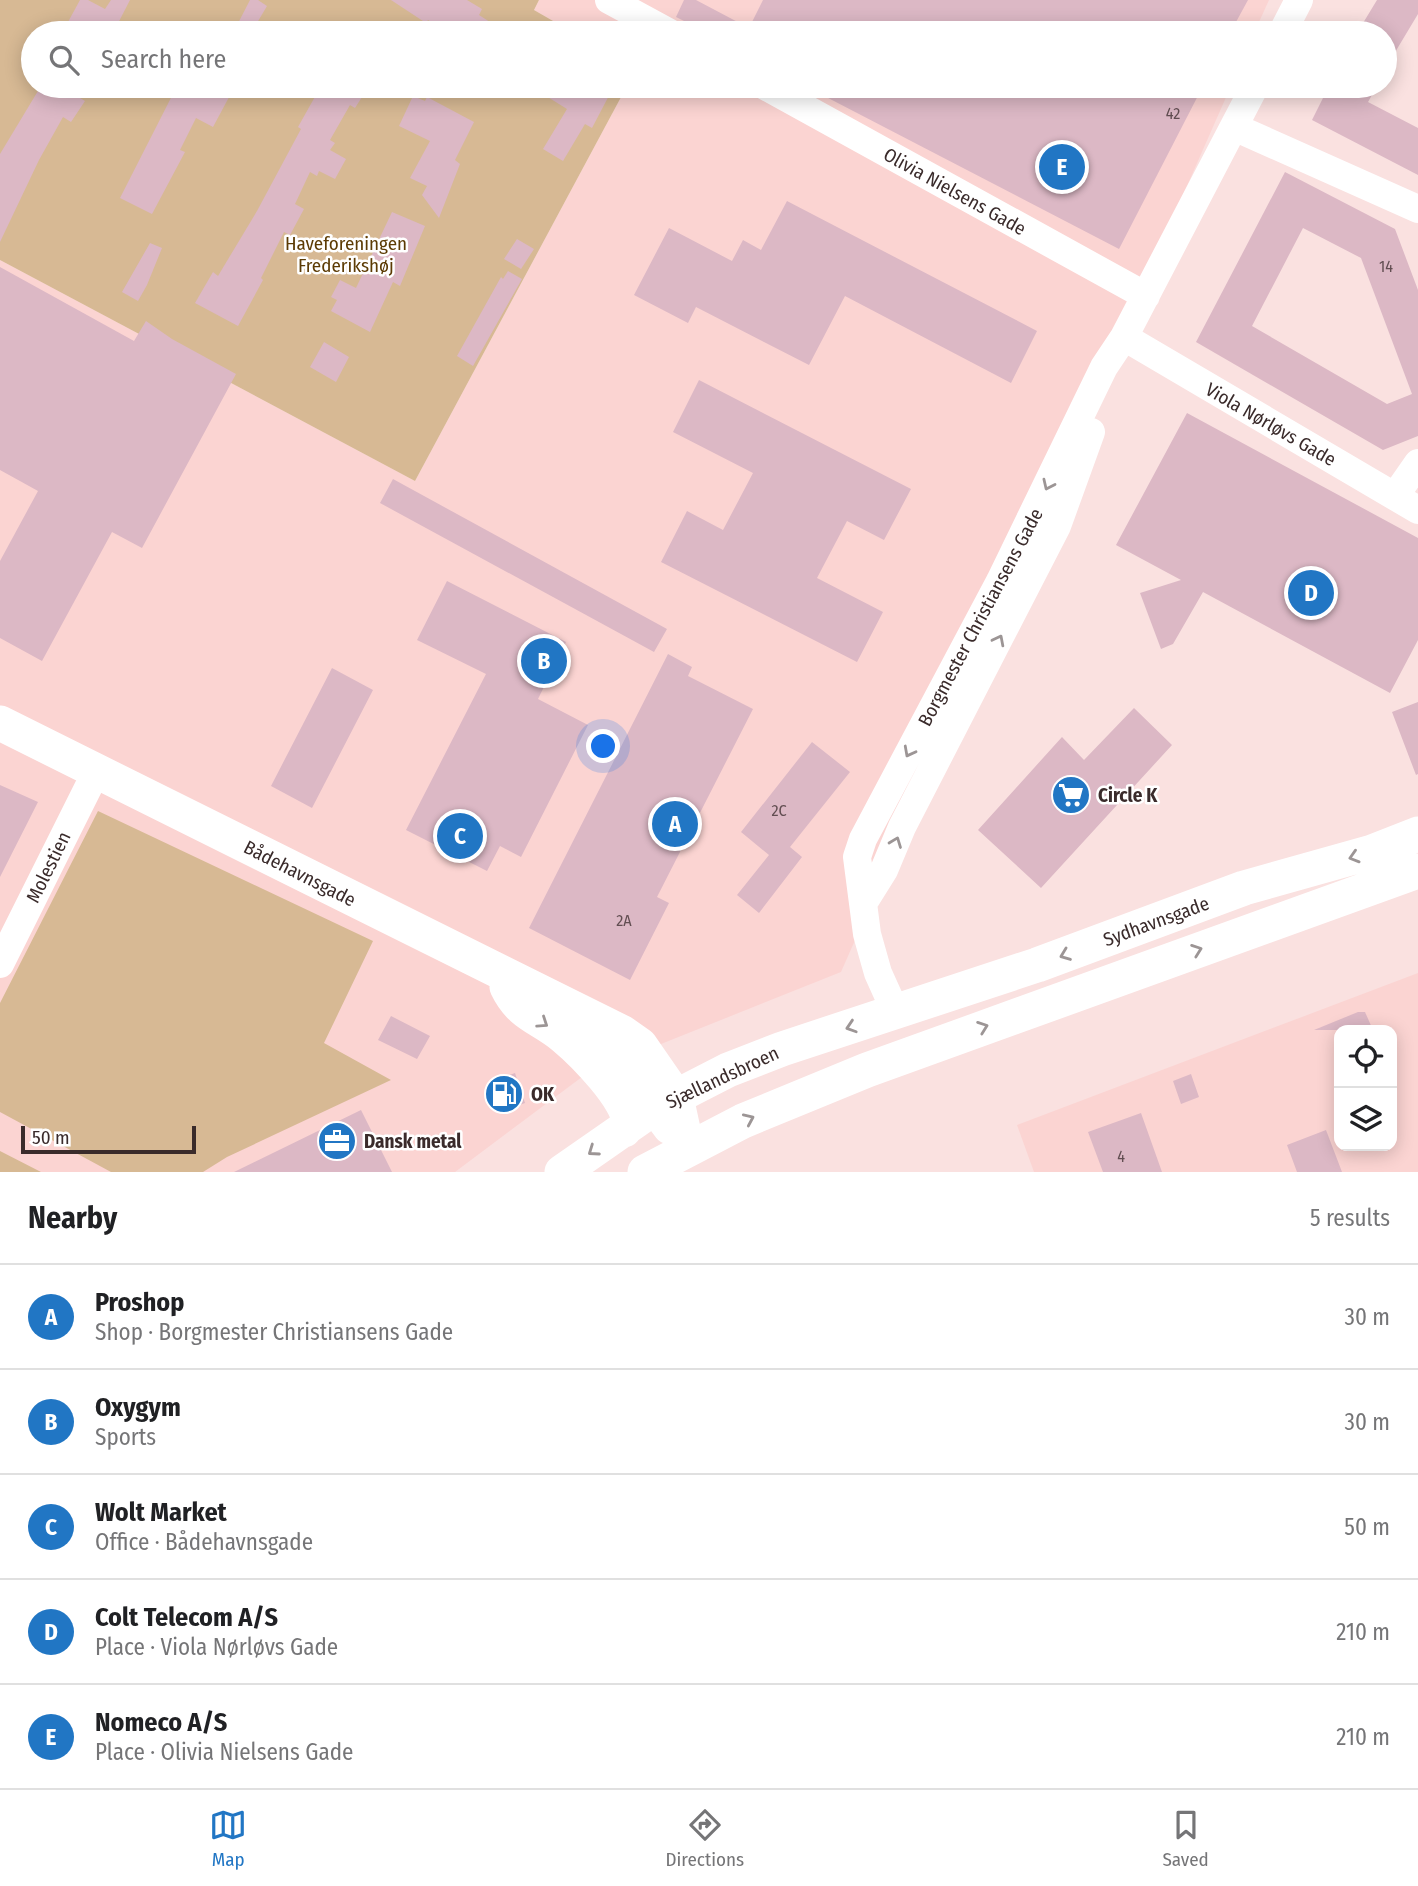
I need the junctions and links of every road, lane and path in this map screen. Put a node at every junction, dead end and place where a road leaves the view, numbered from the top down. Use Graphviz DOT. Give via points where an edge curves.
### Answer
graph roads {
  1 [pos="610,0"];
  2 [pos="1299,0"];
  3 [pos="648,21"];
  4 [pos="1288,21"];
  5 [pos="787,98"];
  6 [pos="1249,98"];
  7 [pos="1234,127"];
  8 [pos="1418,209"];
  9 [pos="1146,296"];
  10 [pos="1124,337"];
  11 [pos="1418,463"];
  12 [pos="1406,503"];
  13 [pos="0,723"];
  14 [pos="97,770"];
  15 [pos="1418,834"];
  16 [pos="1418,871"];
  17 [pos="0,964"];
  18 [pos="500,973"];
  19 [pos="896,1013"];
  20 [pos="919,1050"];
  21 [pos="665,1103"];
  22 [pos="624,1129"];
  23 [pos="687,1148"];
  24 [pos="562,1172"];
  25 [pos="645,1172"];
  1 -- 3 [label="street"];
  2 -- 4 [label="street"];
  5 -- 9 [label="street, Olivia Nielsens Gade"];
  6 -- 7 [label="street, Borgmester Christiansens Gade"];
  7 -- 8 [label="street"];
  7 -- 9 [label="street, Borgmester Christiansens Gade"];
  9 -- 10 [label="street, Borgmester Christiansens Gade"];
  10 -- 12 [label="street, Viola Nørløvs Gade"];
  10 -- 19 [label="street, Borgmester Christiansens Gade" via="1104,367 1000,581 869,825 857,857 871,950"];
  11 -- 12 [label="street"];
  13 -- 14 [label="street, Bådehavnsgade"];
  14 -- 17 [label="street, Molestien"];
  14 -- 18 [label="street, Bådehavnsgade"];
  15 -- 19 [label="street, Sydhavnsgade, one-way" via="1244,888"];
  20 -- 16 [label="street, one-way"];
  18 -- 21 [label="street, Bådehavnsgade" via="640,1045"];
  18 -- 22 [label="street, one-way" via="516,1004 563,1037 607,1083 627,1112 629,1124"];
  19 -- 20 [label="street, Borgmester Christiansens Gade"];
  19 -- 21 [label="street, Sjællandsbroen, one-way" via="728,1070"];
  23 -- 20 [label="street, one-way" via="796,1098"];
  21 -- 22 [label="street, Sjællandsbroen"];
  21 -- 23 [label="street, Bådehavnsgade"];
  22 -- 24 [label="street, Sjællandsbroen, one-way"];
  23 -- 25 [label="street"];
}
